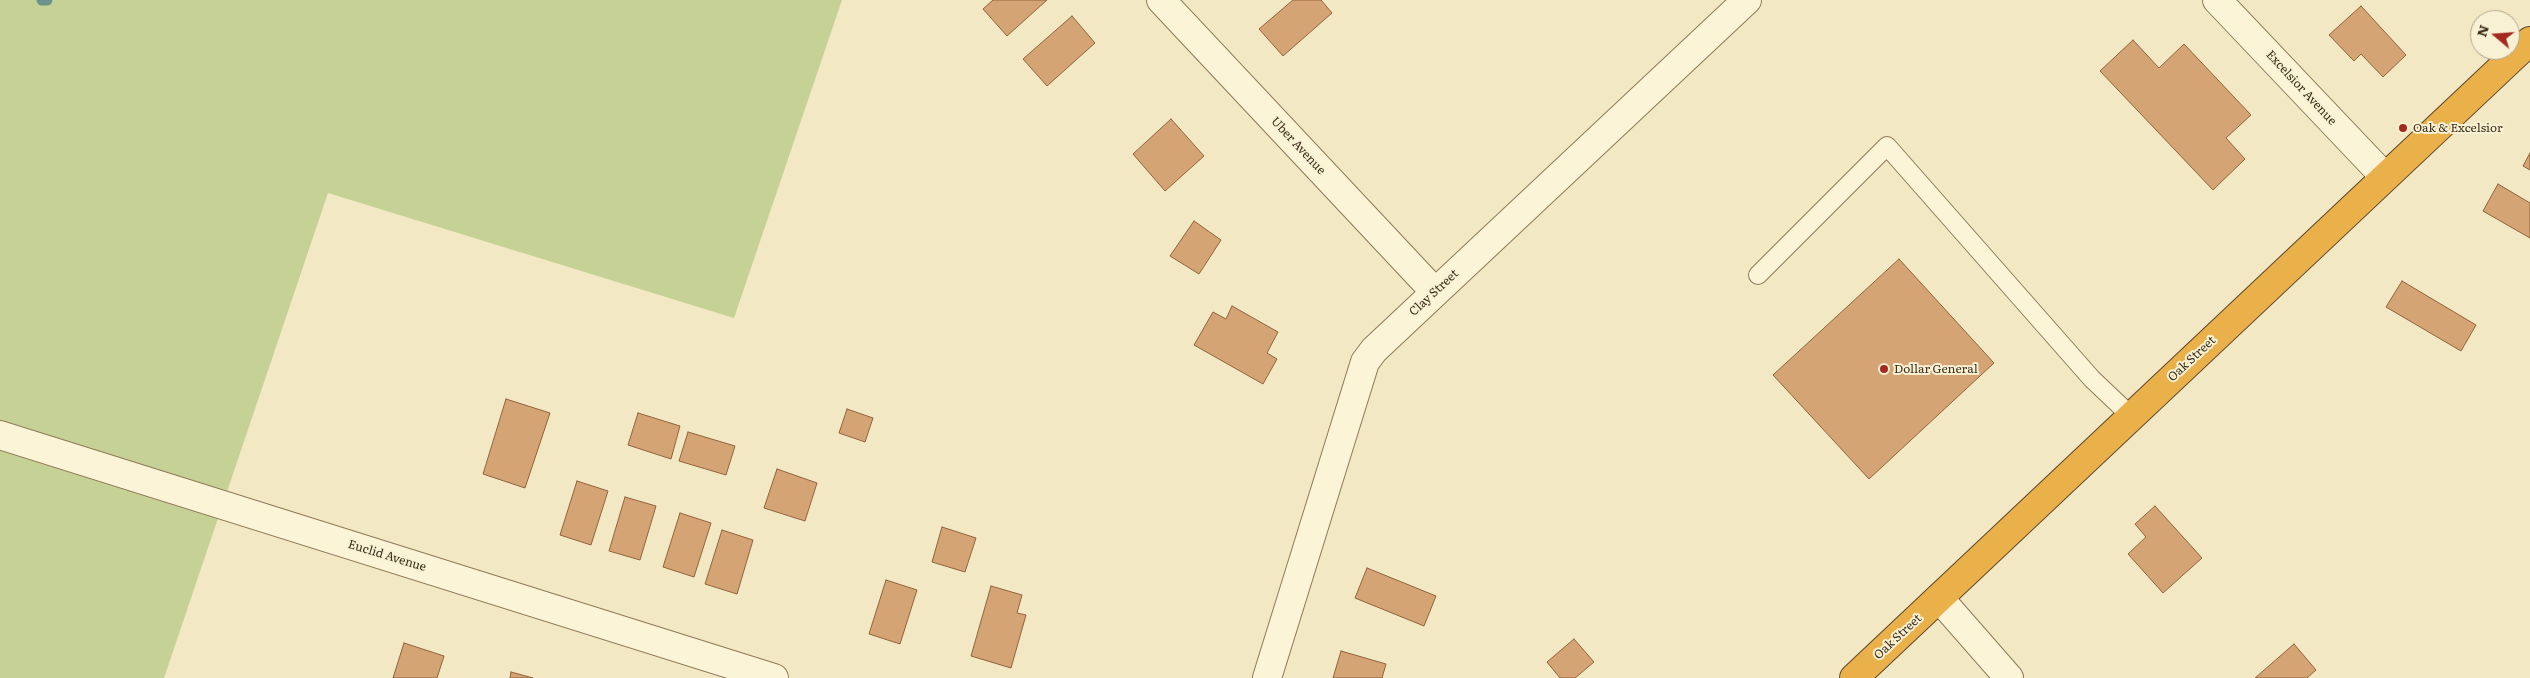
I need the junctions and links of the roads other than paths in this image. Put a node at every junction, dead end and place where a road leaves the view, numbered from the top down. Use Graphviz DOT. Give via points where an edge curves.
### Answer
graph roads {
  1 [pos="1161,0"];
  2 [pos="1747,0"];
  3 [pos="2217,0"];
  4 [pos="2530,41"];
  5 [pos="2384,176"];
  6 [pos="1758,275"];
  7 [pos="1435,292"];
  8 [pos="2131,416"];
  9 [pos="0,436"];
  10 [pos="1939,598"];
  11 [pos="774,678"];
  12 [pos="1267,678"];
  13 [pos="1854,678"];
  14 [pos="2008,678"];
  1 -- 7 [label="street, Uber Avenue"];
  2 -- 7 [label="street, Clay Street"];
  3 -- 5 [label="street, Excelsior Avenue"];
  4 -- 5 [label="highway, Oak Street"];
  5 -- 8 [label="highway, Oak Street"];
  6 -- 8 [label="lane" via="1887,146 2092,378"];
  7 -- 12 [label="street, Clay Street" via="1365,362"];
  8 -- 10 [label="highway, Oak Street"];
  9 -- 11 [label="street, Euclid Avenue"];
  10 -- 13 [label="highway, Oak Street"];
  10 -- 14 [label="street"];
}
